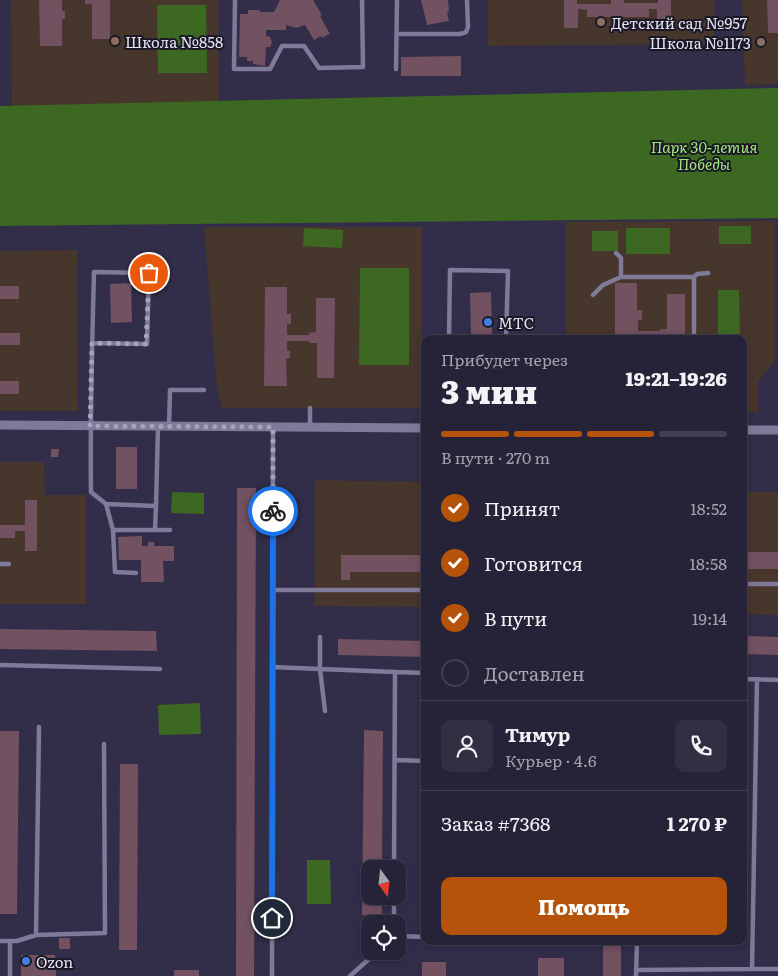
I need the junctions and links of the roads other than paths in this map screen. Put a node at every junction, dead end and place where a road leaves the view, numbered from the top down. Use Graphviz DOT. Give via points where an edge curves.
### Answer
graph roads {
  1 [pos="235,0"];
  2 [pos="362,0"];
  3 [pos="397,0"];
  4 [pos="468,0"];
  5 [pos="397,34"];
  6 [pos="396,69"];
  7 [pos="616,253"];
  8 [pos="626,255"];
  9 [pos="621,258"];
  10 [pos="708,273"];
  11 [pos="621,277"];
  12 [pos="694,277"];
  13 [pos="593,295"];
  14 [pos="449,335"];
  15 [pos="506,335"];
  16 [pos="694,335"];
  17 [pos="92,343"];
  18 [pos="204,390"];
  19 [pos="310,408"];
  20 [pos="0,425"];
  21 [pos="90,426"];
  22 [pos="158,426"];
  23 [pos="169,426"];
  24 [pos="273,427"];
  25 [pos="310,427"];
  26 [pos="421,428"];
  27 [pos="747,430"];
  28 [pos="778,430"];
  29 [pos="106,504"];
  30 [pos="156,506"];
  31 [pos="114,530"];
  32 [pos="156,530"];
  33 [pos="170,530"];
  34 [pos="0,564"];
  35 [pos="9,564"];
  36 [pos="136,573"];
  37 [pos="747,584"];
  38 [pos="778,584"];
  39 [pos="273,590"];
  40 [pos="421,590"];
  41 [pos="320,637"];
  42 [pos="0,665"];
  43 [pos="272,668"];
  44 [pos="160,669"];
  45 [pos="320,669"];
  46 [pos="395,672"];
  47 [pos="421,672"];
  48 [pos="747,679"];
  49 [pos="757,680"];
  50 [pos="778,680"];
  51 [pos="324,710"];
  52 [pos="39,727"];
  53 [pos="104,744"];
  54 [pos="395,760"];
  55 [pos="421,761"];
  56 [pos="394,860"];
  57 [pos="36,935"];
  58 [pos="406,936"];
  59 [pos="421,937"];
  60 [pos="0,941"];
  61 [pos="10,941"];
  62 [pos="637,945"];
  63 [pos="368,960"];
  64 [pos="752,969"];
  65 [pos="778,969"];
  66 [pos="637,970"];
  67 [pos="10,976"];
  68 [pos="272,976"];
  69 [pos="350,976"];
  70 [pos="636,976"];
  1 -- 2 [label="lane" via="234,68 270,68 282,46 304,46 320,68 364,67"];
  3 -- 5 [label="lane"];
  4 -- 5 [label="lane" via="466,32"];
  5 -- 6 [label="lane"];
  7 -- 9 [label="lane"];
  8 -- 9 [label="lane"];
  9 -- 11 [label="lane"];
  10 -- 12 [label="lane"];
  11 -- 12 [label="lane"];
  11 -- 13 [label="lane" via="603,285"];
  12 -- 16 [label="lane"];
  14 -- 15 [label="lane" via="450,270 508,271"];
  17 -- 17 [label="lane" via="94,272 149,273 146,344"];
  17 -- 21 [label="lane"];
  18 -- 23 [label="lane" via="170,390"];
  19 -- 25 [label="lane"];
  20 -- 21 [label="street"];
  21 -- 22 [label="street"];
  21 -- 29 [label="lane" via="92,492"];
  22 -- 23 [label="street"];
  22 -- 30 [label="lane"];
  23 -- 24 [label="street"];
  24 -- 25 [label="street"];
  24 -- 39 [label="lane"];
  25 -- 26 [label="street"];
  27 -- 28 [label="street"];
  29 -- 30 [label="lane"];
  29 -- 31 [label="lane"];
  30 -- 32 [label="lane"];
  31 -- 32 [label="lane"];
  31 -- 36 [label="lane" via="115,572"];
  32 -- 33 [label="lane"];
  34 -- 35 [label="lane"];
  37 -- 38 [label="lane"];
  39 -- 40 [label="lane"];
  39 -- 43 [label="lane"];
  41 -- 45 [label="lane"];
  42 -- 44 [label="lane"];
  43 -- 45 [label="lane"];
  43 -- 68 [label="lane"];
  45 -- 46 [label="lane"];
  45 -- 51 [label="lane"];
  46 -- 47 [label="lane"];
  46 -- 54 [label="lane"];
  48 -- 49 [label="lane"];
  49 -- 50 [label="lane"];
  49 -- 64 [label="lane"];
  52 -- 57 [label="lane"];
  53 -- 57 [label="lane" via="105,933"];
  54 -- 55 [label="lane"];
  54 -- 56 [label="lane"];
  57 -- 61 [label="lane"];
  58 -- 59 [label="lane"];
  60 -- 61 [label="lane"];
  61 -- 67 [label="lane"];
  62 -- 66 [label="lane"];
  63 -- 69 [label="lane"];
  64 -- 65 [label="lane"];
  64 -- 66 [label="lane"];
  66 -- 70 [label="lane"];
}
